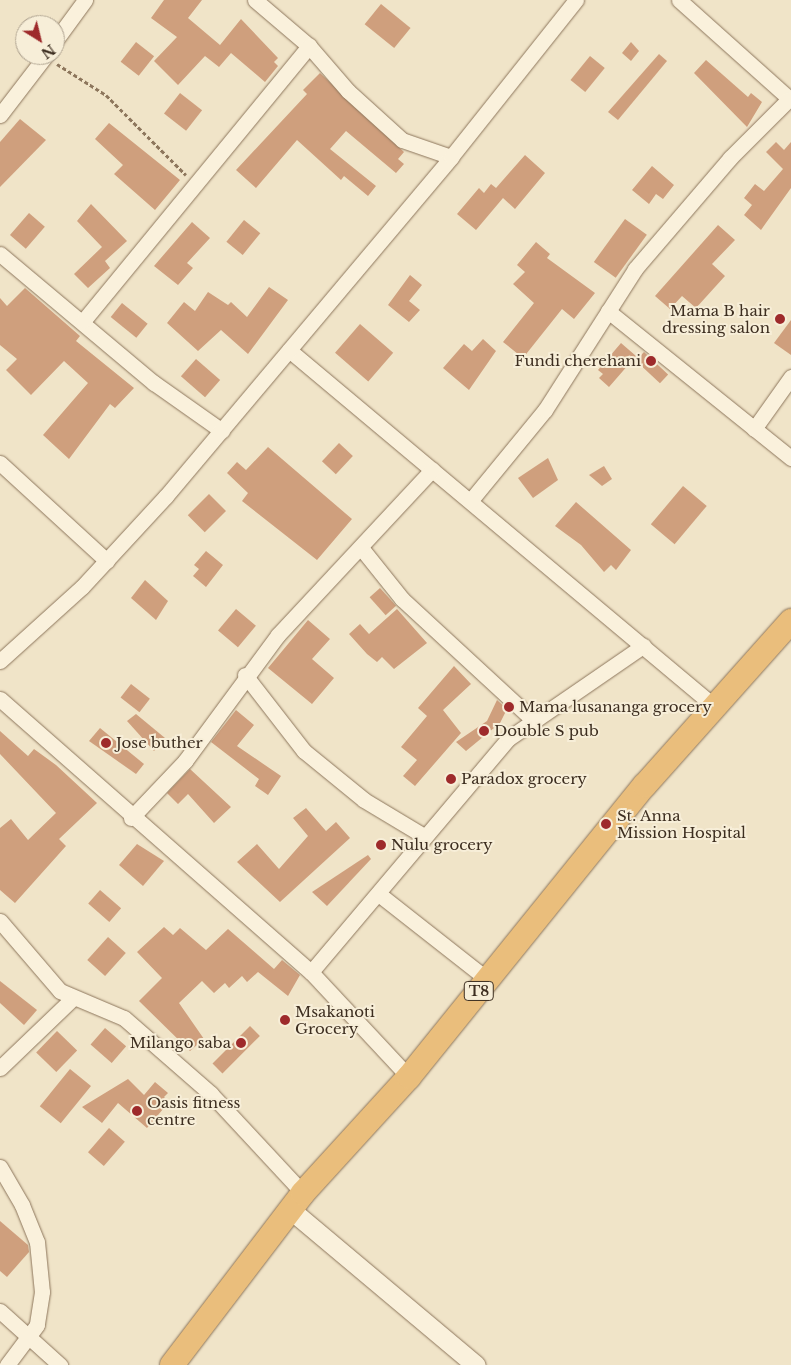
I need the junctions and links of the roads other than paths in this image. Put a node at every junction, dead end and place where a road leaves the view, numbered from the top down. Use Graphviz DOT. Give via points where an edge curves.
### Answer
graph roads {
  1 [pos="84,0"];
  2 [pos="254,0"];
  3 [pos="576,0"];
  4 [pos="679,0"];
  5 [pos="65,27"];
  6 [pos="309,46"];
  7 [pos="38,65"];
  8 [pos="790,99"];
  9 [pos="0,115"];
  10 [pos="451,157"];
  11 [pos="0,254"];
  12 [pos="608,311"];
  13 [pos="84,320"];
  14 [pos="289,350"];
  15 [pos="791,377"];
  16 [pos="754,429"];
  17 [pos="222,431"];
  18 [pos="791,458"];
  19 [pos="0,464"];
  20 [pos="432,470"];
  21 [pos="471,500"];
  22 [pos="362,549"];
  23 [pos="107,561"];
  24 [pos="791,621"];
  25 [pos="643,646"];
  26 [pos="0,661"];
  27 [pos="245,675"];
  28 [pos="0,699"];
  29 [pos="715,707"];
  30 [pos="532,719"];
  31 [pos="131,818"];
  32 [pos="424,836"];
  33 [pos="380,895"];
  34 [pos="0,921"];
  35 [pos="311,972"];
  36 [pos="488,980"];
  37 [pos="73,998"];
  38 [pos="0,1068"];
  39 [pos="409,1077"];
  40 [pos="0,1167"];
  41 [pos="297,1202"];
  42 [pos="0,1311"];
  43 [pos="30,1337"];
  44 [pos="7,1365"];
  45 [pos="60,1365"];
  46 [pos="172,1365"];
  47 [pos="476,1365"];
  1 -- 5 [label="street"];
  2 -- 6 [label="street"];
  3 -- 10 [label="street"];
  4 -- 8 [label="street"];
  6 -- 10 [label="street" via="348,91 402,140"];
  6 -- 13 [label="street"];
  7 -- 9 [label="street"];
  8 -- 12 [label="street" via="663,236"];
  10 -- 14 [label="street"];
  11 -- 13 [label="street"];
  12 -- 16 [label="street"];
  12 -- 21 [label="street" via="544,410"];
  13 -- 17 [label="street" via="154,384"];
  14 -- 17 [label="street"];
  14 -- 20 [label="street"];
  15 -- 16 [label="street"];
  16 -- 18 [label="street"];
  17 -- 23 [label="street"];
  19 -- 23 [label="street"];
  20 -- 21 [label="street"];
  20 -- 22 [label="street" via="394,507"];
  21 -- 25 [label="street"];
  22 -- 27 [label="street"];
  22 -- 30 [label="street" via="402,599"];
  23 -- 26 [label="street"];
  24 -- 29 [label="highway, T8"];
  25 -- 29 [label="street"];
  25 -- 30 [label="street"];
  27 -- 31 [label="street" via="185,761"];
  27 -- 32 [label="street" via="304,751 364,800"];
  28 -- 31 [label="street"];
  29 -- 36 [label="highway, T8" via="645,785"];
  30 -- 32 [label="street" via="487,760"];
  31 -- 35 [label="street"];
  32 -- 33 [label="street"];
  33 -- 35 [label="street"];
  33 -- 36 [label="street"];
  34 -- 37 [label="street" via="45,976"];
  35 -- 39 [label="street"];
  36 -- 39 [label="highway, T8"];
  37 -- 38 [label="street"];
  37 -- 41 [label="street" via="113,1012 135,1026 249,1130"];
  39 -- 41 [label="highway, T8"];
  40 -- 43 [label="street" via="22,1205 37,1242 42,1292 38,1325"];
  41 -- 46 [label="highway, T8"];
  41 -- 47 [label="street"];
  42 -- 43 [label="street"];
  43 -- 44 [label="street"];
  43 -- 45 [label="street"];
}
